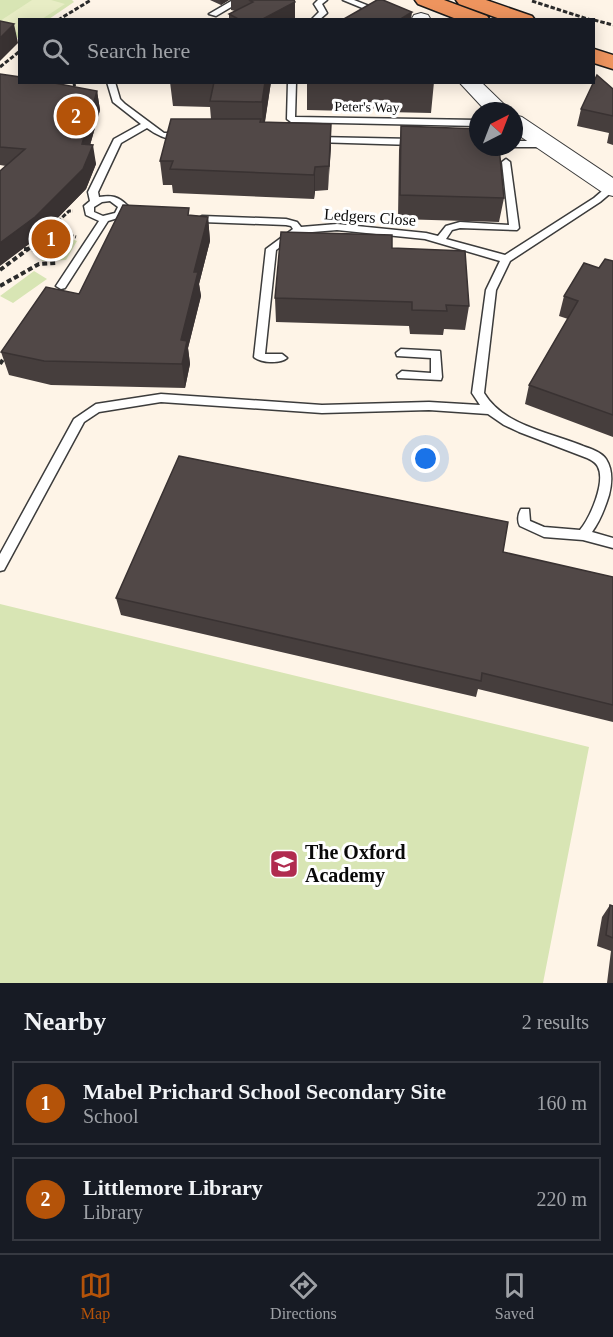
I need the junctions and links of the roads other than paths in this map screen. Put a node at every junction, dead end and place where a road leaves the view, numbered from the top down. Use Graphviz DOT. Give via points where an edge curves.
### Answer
graph roads {
  1 [pos="239,0"];
  2 [pos="323,0"];
  3 [pos="347,0"];
  4 [pos="466,0"];
  5 [pos="414,7"];
  6 [pos="213,14"];
  7 [pos="390,15"];
  8 [pos="317,18"];
  9 [pos="470,18"];
  10 [pos="519,18"];
  11 [pos="595,41"];
  12 [pos="613,47"];
  13 [pos="595,56"];
  14 [pos="613,62"];
  15 [pos="112,84"];
  16 [pos="292,84"];
  17 [pos="471,84"];
  18 [pos="487,102"];
  19 [pos="469,123"];
  20 [pos="147,124"];
  21 [pos="523,129"];
  22 [pos="198,136"];
  23 [pos="303,139"];
  24 [pos="420,142"];
  25 [pos="523,144"];
  26 [pos="544,144"];
  27 [pos="506,162"];
  28 [pos="612,188"];
  29 [pos="95,201"];
  30 [pos="105,219"];
  31 [pos="202,219"];
  32 [pos="298,230"];
  33 [pos="440,240"];
  34 [pos="506,259"];
  35 [pos="61,286"];
  36 [pos="401,353"];
  37 [pos="282,358"];
  38 [pos="402,375"];
  39 [pos="488,410"];
  40 [pos="596,457"];
  41 [pos="613,459"];
  42 [pos="525,512"];
  43 [pos="583,535"];
  44 [pos="613,543"];
  45 [pos="0,566"];
  1 -- 6 [label="lane"];
  2 -- 8 [label="lane" via="318,4 323,13"];
  3 -- 7 [label="lane"];
  4 -- 10 [label="highway"];
  5 -- 9 [label="highway"];
  11 -- 12 [label="highway"];
  13 -- 14 [label="highway"];
  15 -- 20 [label="lane" via="116,100"];
  16 -- 19 [label="lane, Peter's Way" via="291,119"];
  17 -- 18 [label="street"];
  20 -- 22 [label="lane" via="162,135"];
  20 -- 29 [label="lane" via="117,141 93,192"];
  21 -- 26 [label="street"];
  23 -- 24 [label="lane"];
  25 -- 26 [label="lane"];
  26 -- 28 [label="street"];
  27 -- 33 [label="lane" via="514,228 460,225 449,228"];
  28 -- 34 [label="lane"];
  29 -- 30 [label="lane" via="89,206 89,213"];
  29 -- 30 [label="lane" via="112,198 123,206 121,213"];
  30 -- 35 [label="lane"];
  31 -- 32 [label="lane" via="286,222"];
  32 -- 33 [label="lane, Ledgers Close" via="337,227"];
  32 -- 37 [label="lane" via="271,249 259,357"];
  33 -- 34 [label="lane, Ledgers Close"];
  34 -- 39 [label="lane" via="491,290 478,393"];
  36 -- 38 [label="lane" via="436,354 437,377"];
  39 -- 40 [label="lane" via="510,423"];
  39 -- 45 [label="lane" via="429,406 322,409 161,398 96,408 80,419"];
  40 -- 41 [label="lane"];
  40 -- 43 [label="lane" via="603,464 605,486 596,516"];
  42 -- 43 [label="lane" via="524,523 530,528"];
  43 -- 44 [label="lane"];
}
